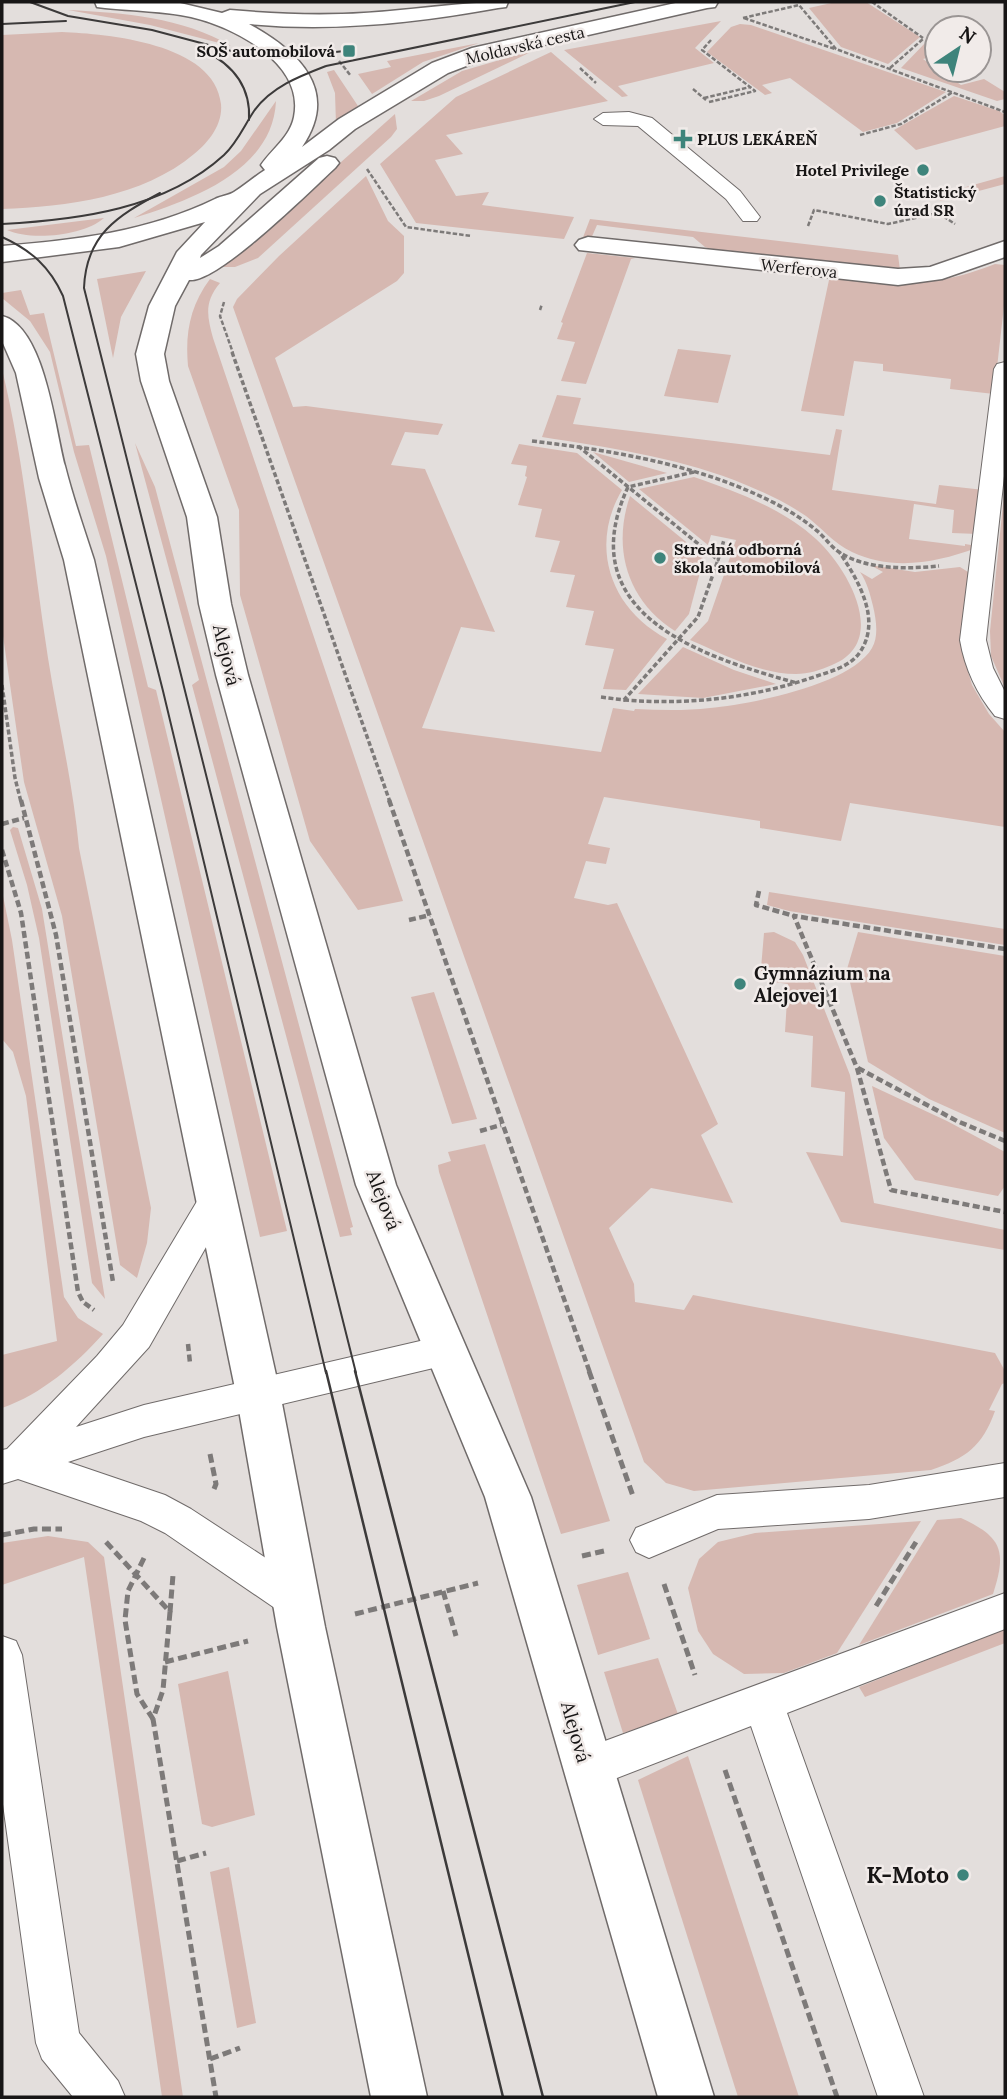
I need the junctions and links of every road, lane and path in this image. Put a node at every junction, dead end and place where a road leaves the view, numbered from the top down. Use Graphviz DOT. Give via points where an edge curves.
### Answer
graph roads {
  1 [pos="105,2"];
  2 [pos="170,2"];
  3 [pos="232,2"];
  4 [pos="498,2"];
  5 [pos="707,2"];
  6 [pos="872,2"];
  7 [pos="199,13"];
  8 [pos="320,21"];
  9 [pos="719,33"];
  10 [pos="836,49"];
  11 [pos="577,65"];
  12 [pos="890,68"];
  13 [pos="750,87"];
  14 [pos="693,89"];
  15 [pos="605,90"];
  16 [pos="954,91"];
  17 [pos="704,98"];
  18 [pos="384,104"];
  19 [pos="1004,110"];
  20 [pos="603,120"];
  21 [pos="860,135"];
  22 [pos="367,168"];
  23 [pos="251,189"];
  24 [pos="750,218"];
  25 [pos="955,224"];
  26 [pos="808,226"];
  27 [pos="471,236"];
  28 [pos="588,245"];
  29 [pos="1005,250"];
  30 [pos="2,254"];
  31 [pos="170,288"];
  32 [pos="227,296"];
  33 [pos="542,304"];
  34 [pos="540,310"];
  35 [pos="2,324"];
  36 [pos="1005,369"];
  37 [pos="532,441"];
  38 [pos="577,446"];
  39 [pos="695,471"];
  40 [pos="628,487"];
  41 [pos="724,540"];
  42 [pos="840,553"];
  43 [pos="981,558"];
  44 [pos="718,560"];
  45 [pos="678,639"];
  46 [pos="797,683"];
  47 [pos="2,685"];
  48 [pos="601,697"];
  49 [pos="624,700"];
  50 [pos="1005,710"];
  51 [pos="24,818"];
  52 [pos="2,824"];
  53 [pos="2,850"];
  54 [pos="759,891"];
  55 [pos="430,915"];
  56 [pos="794,916"];
  57 [pos="409,920"];
  58 [pos="1005,949"];
  59 [pos="857,1068"];
  60 [pos="501,1125"];
  61 [pos="480,1131"];
  62 [pos="1005,1141"];
  63 [pos="218,1198"];
  64 [pos="1005,1212"];
  65 [pos="121,1288"];
  66 [pos="104,1316"];
  67 [pos="446,1350"];
  68 [pos="258,1393"];
  69 [pos="209,1450"];
  70 [pos="10,1464"];
  71 [pos="1005,1480"];
  72 [pos="949,1490"];
  73 [pos="211,1493"];
  74 [pos="70,1529"];
  75 [pos="2,1535"];
  76 [pos="96,1535"];
  77 [pos="649,1540"];
  78 [pos="150,1546"];
  79 [pos="174,1562"];
  80 [pos="530,1570"];
  81 [pos="135,1576"];
  82 [pos="443,1591"];
  83 [pos="875,1607"];
  84 [pos="1005,1611"];
  85 [pos="170,1612"];
  86 [pos="299,1614"];
  87 [pos="456,1636"];
  88 [pos="2,1655"];
  89 [pos="165,1662"];
  90 [pos="764,1703"];
  91 [pos="153,1719"];
  92 [pos="712,1723"];
  93 [pos="586,1769"];
  94 [pos="206,1853"];
  95 [pos="177,1861"];
  96 [pos="240,2048"];
  97 [pos="210,2059"];
  98 [pos="102,2097"];
  99 [pos="216,2097"];
  100 [pos="399,2097"];
  101 [pos="686,2097"];
  102 [pos="837,2097"];
  103 [pos="901,2097"];
  1 -- 7 [label="street"];
  2 -- 7 [label="street"];
  3 -- 8 [label="street"];
  4 -- 8 [label="street" via="396,19"];
  5 -- 18 [label="street, Moldavská cesta" via="480,53 425,75"];
  6 -- 12 [label="path" via="925,38"];
  7 -- 8 [label="street" via="274,22"];
  7 -- 23 [label="street" via="267,44 290,65 305,90 307,115 298,136"];
  9 -- 13 [label="path" via="702,50"];
  10 -- 10 [label="path" via="778,30 743,18 799,5"];
  10 -- 12 [label="path"];
  11 -- 15 [label="path"];
  12 -- 16 [label="path"];
  13 -- 17 [label="path"];
  13 -- 17 [label="path" via="755,91 710,103"];
  14 -- 17 [label="path"];
  16 -- 19 [label="path"];
  16 -- 21 [label="path" via="901,124"];
  18 -- 23 [label="street, Moldavská cesta"];
  18 -- 31 [label="street" via="365,129 228,251"];
  20 -- 24 [label="lane" via="645,122 733,195"];
  22 -- 27 [label="path" via="405,227"];
  23 -- 30 [label="street" via="208,212 143,233 57,250"];
  23 -- 31 [label="street, Alejová" via="190,252"];
  25 -- 26 [label="path" via="937,211 888,224 814,210"];
  28 -- 29 [label="street, Werferova" via="898,277 933,274"];
  31 -- 67 [label="street, Alejová" via="150,354 155,381 202,517 232,675 376,1185"];
  32 -- 55 [label="path" via="220,316"];
  33 -- 34 [label="path"];
  35 -- 63 [label="street" via="25,361 50,468 79,560"];
  36 -- 43 [label="lane"];
  37 -- 38 [label="path"];
  38 -- 39 [label="path"];
  38 -- 40 [label="path"];
  39 -- 40 [label="path"];
  39 -- 42 [label="path" via="778,506 822,534"];
  40 -- 44 [label="path"];
  40 -- 45 [label="path" via="612,540 620,578 646,617"];
  41 -- 44 [label="path"];
  42 -- 43 [label="path" via="908,568"];
  42 -- 46 [label="path" via="864,598 870,631 867,643 850,663"];
  43 -- 50 [label="lane" via="974,651"];
  44 -- 45 [label="path" via="698,617"];
  45 -- 46 [label="path" via="734,664"];
  45 -- 49 [label="path"];
  46 -- 49 [label="path" via="719,701"];
  47 -- 51 [label="path"];
  48 -- 49 [label="path"];
  51 -- 52 [label="path"];
  51 -- 65 [label="path" via="51,907 113,1283"];
  53 -- 66 [label="path" via="21,913 80,1297"];
  54 -- 56 [label="path" via="756,905"];
  55 -- 57 [label="path"];
  55 -- 60 [label="path"];
  56 -- 58 [label="path"];
  56 -- 59 [label="path"];
  59 -- 62 [label="path"];
  59 -- 64 [label="path" via="891,1190"];
  60 -- 61 [label="path"];
  60 -- 77 [label="path"];
  63 -- 68 [label="street"];
  63 -- 70 [label="lane" via="131,1342"];
  67 -- 68 [label="lane"];
  67 -- 80 [label="street, Alejová" via="508,1497"];
  68 -- 70 [label="lane" via="144,1421"];
  68 -- 86 [label="street"];
  69 -- 73 [label="path" via="216,1484"];
  70 -- 86 [label="lane" via="152,1507 178,1521"];
  71 -- 72 [label="lane"];
  72 -- 77 [label="lane" via="869,1502 717,1512"];
  72 -- 83 [label="path"];
  74 -- 75 [label="path"];
  76 -- 81 [label="path"];
  77 -- 80 [label="path"];
  77 -- 92 [label="path"];
  78 -- 81 [label="path"];
  79 -- 85 [label="path"];
  80 -- 82 [label="path"];
  80 -- 93 [label="street, Alejová"];
  81 -- 85 [label="path"];
  81 -- 91 [label="path" via="128,1591 125,1620 137,1694"];
  82 -- 86 [label="path"];
  82 -- 87 [label="path"];
  84 -- 90 [label="lane"];
  85 -- 89 [label="path"];
  86 -- 89 [label="path"];
  86 -- 100 [label="street"];
  88 -- 98 [label="lane" via="58,2043"];
  89 -- 91 [label="path" via="163,1690"];
  90 -- 92 [label="lane"];
  90 -- 103 [label="lane"];
  91 -- 95 [label="path"];
  92 -- 93 [label="lane"];
  92 -- 102 [label="path"];
  93 -- 101 [label="street, Alejová"];
  94 -- 95 [label="path"];
  95 -- 97 [label="path"];
  96 -- 97 [label="path"];
  97 -- 99 [label="path"];
}
